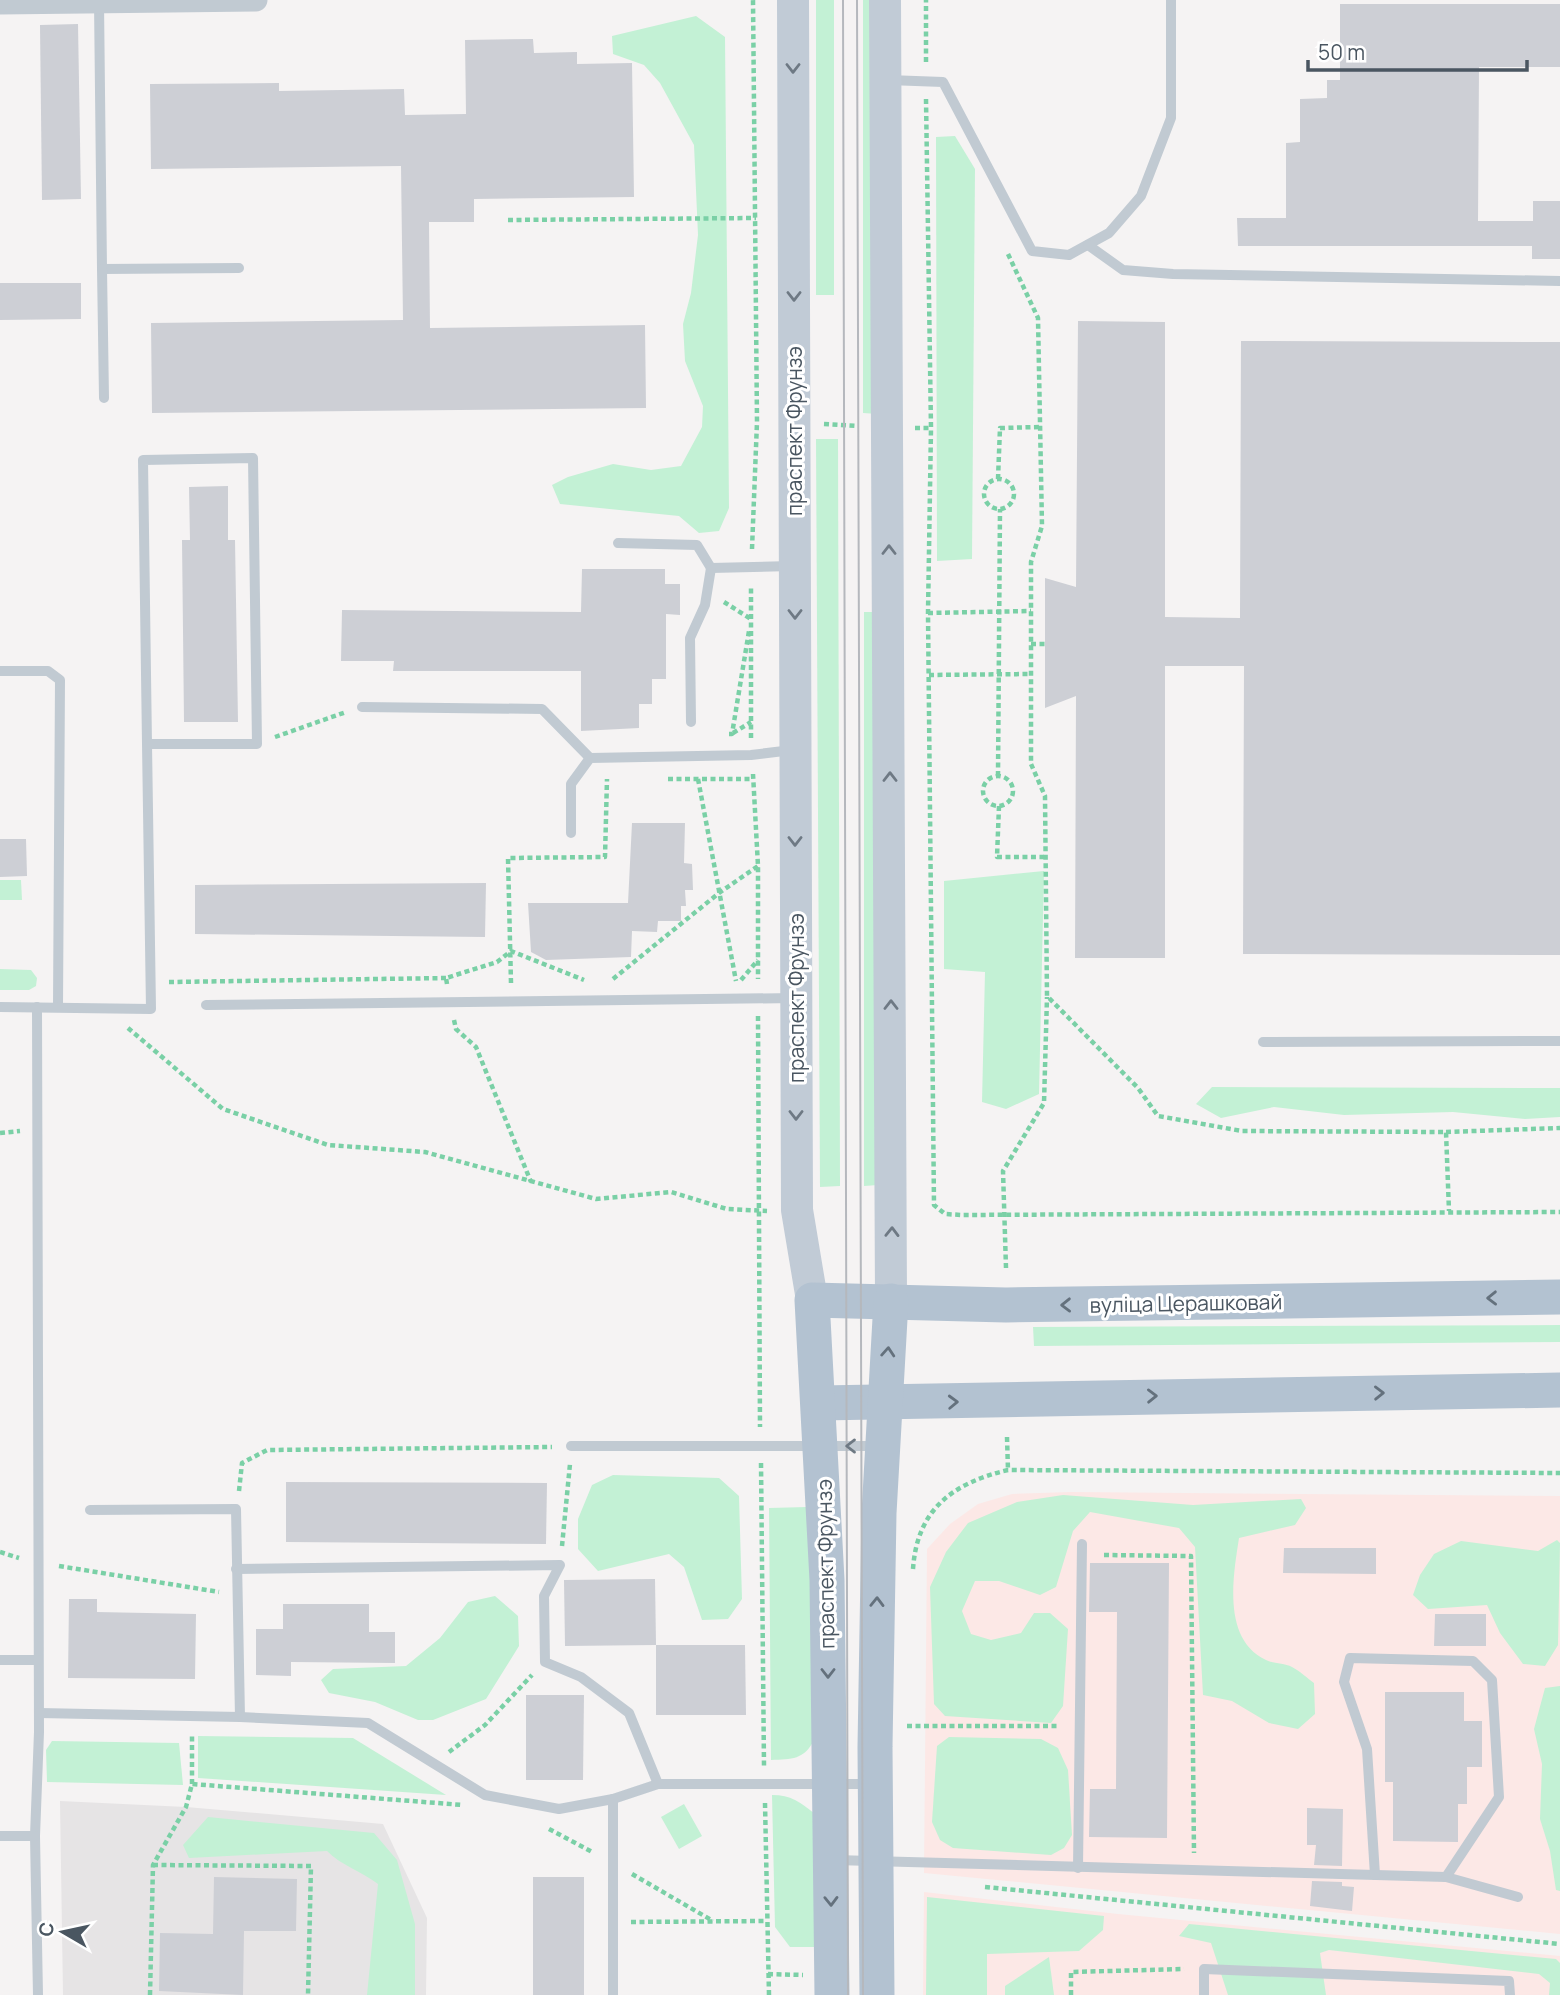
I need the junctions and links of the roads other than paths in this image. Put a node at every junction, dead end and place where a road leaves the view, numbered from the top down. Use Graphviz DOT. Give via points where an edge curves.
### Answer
graph roads {
  1 [pos="256,0"];
  2 [pos="793,0"];
  3 [pos="885,0"];
  4 [pos="1171,0"];
  5 [pos="99,2"];
  6 [pos="0,3"];
  7 [pos="885,80"];
  8 [pos="1088,245"];
  9 [pos="239,268"];
  10 [pos="102,269"];
  11 [pos="1560,281"];
  12 [pos="104,398"];
  13 [pos="618,543"];
  14 [pos="795,566"];
  15 [pos="711,568"];
  16 [pos="0,671"];
  17 [pos="362,707"];
  18 [pos="691,722"];
  19 [pos="147,744"];
  20 [pos="795,750"];
  21 [pos="590,758"];
  22 [pos="571,833"];
  23 [pos="796,998"];
  24 [pos="58,1006"];
  25 [pos="206,1006"];
  26 [pos="0,1007"];
  27 [pos="37,1007"];
  28 [pos="1560,1041"];
  29 [pos="1264,1042"];
  30 [pos="1560,1297"];
  31 [pos="812,1300"];
  32 [pos="891,1301"];
  33 [pos="1560,1390"];
  34 [pos="820,1403"];
  35 [pos="885,1404"];
  36 [pos="571,1446"];
  37 [pos="822,1446"];
  38 [pos="880,1446"];
  39 [pos="90,1510"];
  40 [pos="1082,1544"];
  41 [pos="236,1569"];
  42 [pos="0,1660"];
  43 [pos="38,1660"];
  44 [pos="39,1713"];
  45 [pos="240,1717"];
  46 [pos="658,1784"];
  47 [pos="828,1784"];
  48 [pos="875,1784"];
  49 [pos="613,1799"];
  50 [pos="0,1836"];
  51 [pos="35,1836"];
  52 [pos="830,1860"];
  53 [pos="876,1863"];
  54 [pos="1078,1868"];
  55 [pos="1375,1875"];
  56 [pos="1446,1877"];
  57 [pos="1518,1896"];
  58 [pos="821,1985"];
  59 [pos="38,1995"];
  60 [pos="613,1995"];
  61 [pos="877,1995"];
  62 [pos="1204,1995"];
  63 [pos="1510,1995"];
  1 -- 5 [label="street"];
  2 -- 14 [label="main road, праспект Фрунзэ, one-way"];
  3 -- 7 [label="main road"];
  4 -- 8 [label="lane" via="1171,118 1141,196 1109,233"];
  5 -- 6 [label="street"];
  5 -- 10 [label="lane"];
  7 -- 8 [label="lane" via="943,82 1032,251 1069,255"];
  32 -- 7 [label="main road, one-way"];
  8 -- 11 [label="lane" via="1123,270 1173,274"];
  9 -- 10 [label="lane"];
  10 -- 12 [label="lane"];
  13 -- 15 [label="lane" via="697,545"];
  14 -- 15 [label="lane"];
  14 -- 20 [label="main road, праспект Фрунзэ, one-way"];
  15 -- 18 [label="lane" via="705,605 690,638"];
  16 -- 24 [label="lane" via="48,671 60,680"];
  17 -- 21 [label="lane" via="542,709"];
  19 -- 19 [label="lane" via="257,744 253,458 143,460"];
  19 -- 24 [label="lane" via="151,1009"];
  20 -- 21 [label="lane"];
  20 -- 23 [label="main road, праспект Фрунзэ, one-way"];
  21 -- 22 [label="lane" via="571,784"];
  23 -- 25 [label="lane"];
  23 -- 31 [label="main road, праспект Фрунзэ, one-way" via="797,1210"];
  24 -- 27 [label="lane"];
  26 -- 27 [label="lane"];
  27 -- 43 [label="lane"];
  28 -- 29 [label="lane"];
  30 -- 32 [label="main road, вуліца Церашковай, one-way" via="1006,1306"];
  31 -- 32 [label="main road, вуліца Церашковай"];
  31 -- 34 [label="main road, праспект Фрунзэ"];
  35 -- 32 [label="main road, one-way"];
  35 -- 33 [label="main road, one-way" via="1084,1396"];
  34 -- 35 [label="main road"];
  34 -- 37 [label="main road, праспект Фрунзэ"];
  35 -- 38 [label="main road"];
  36 -- 37 [label="lane"];
  38 -- 37 [label="lane, one-way"];
  37 -- 47 [label="main road, праспект Фрунзэ, one-way"];
  48 -- 38 [label="main road, one-way"];
  39 -- 41 [label="lane" via="236,1509"];
  40 -- 54 [label="lane"];
  41 -- 45 [label="lane"];
  41 -- 46 [label="lane" via="560,1565 544,1596 545,1662 581,1677 629,1713"];
  42 -- 43 [label="lane"];
  43 -- 44 [label="lane"];
  44 -- 45 [label="lane"];
  44 -- 51 [label="lane"];
  45 -- 49 [label="lane" via="368,1723 485,1795 498,1798 559,1809"];
  46 -- 47 [label="lane"];
  46 -- 49 [label="lane"];
  47 -- 48 [label="lane"];
  47 -- 52 [label="main road, праспект Фрунзэ"];
  48 -- 53 [label="main road"];
  49 -- 60 [label="lane"];
  50 -- 51 [label="lane"];
  51 -- 59 [label="lane"];
  52 -- 53 [label="lane"];
  52 -- 58 [label="main road, праспект Фрунзэ, one-way"];
  53 -- 54 [label="lane"];
  53 -- 61 [label="main road"];
  54 -- 55 [label="lane"];
  55 -- 56 [label="lane"];
  55 -- 56 [label="lane" via="1367,1749 1344,1682 1350,1658 1473,1661 1492,1680 1499,1797"];
  56 -- 57 [label="lane"];
  62 -- 63 [label="lane" via="1203,1969 1510,1981"];
}
